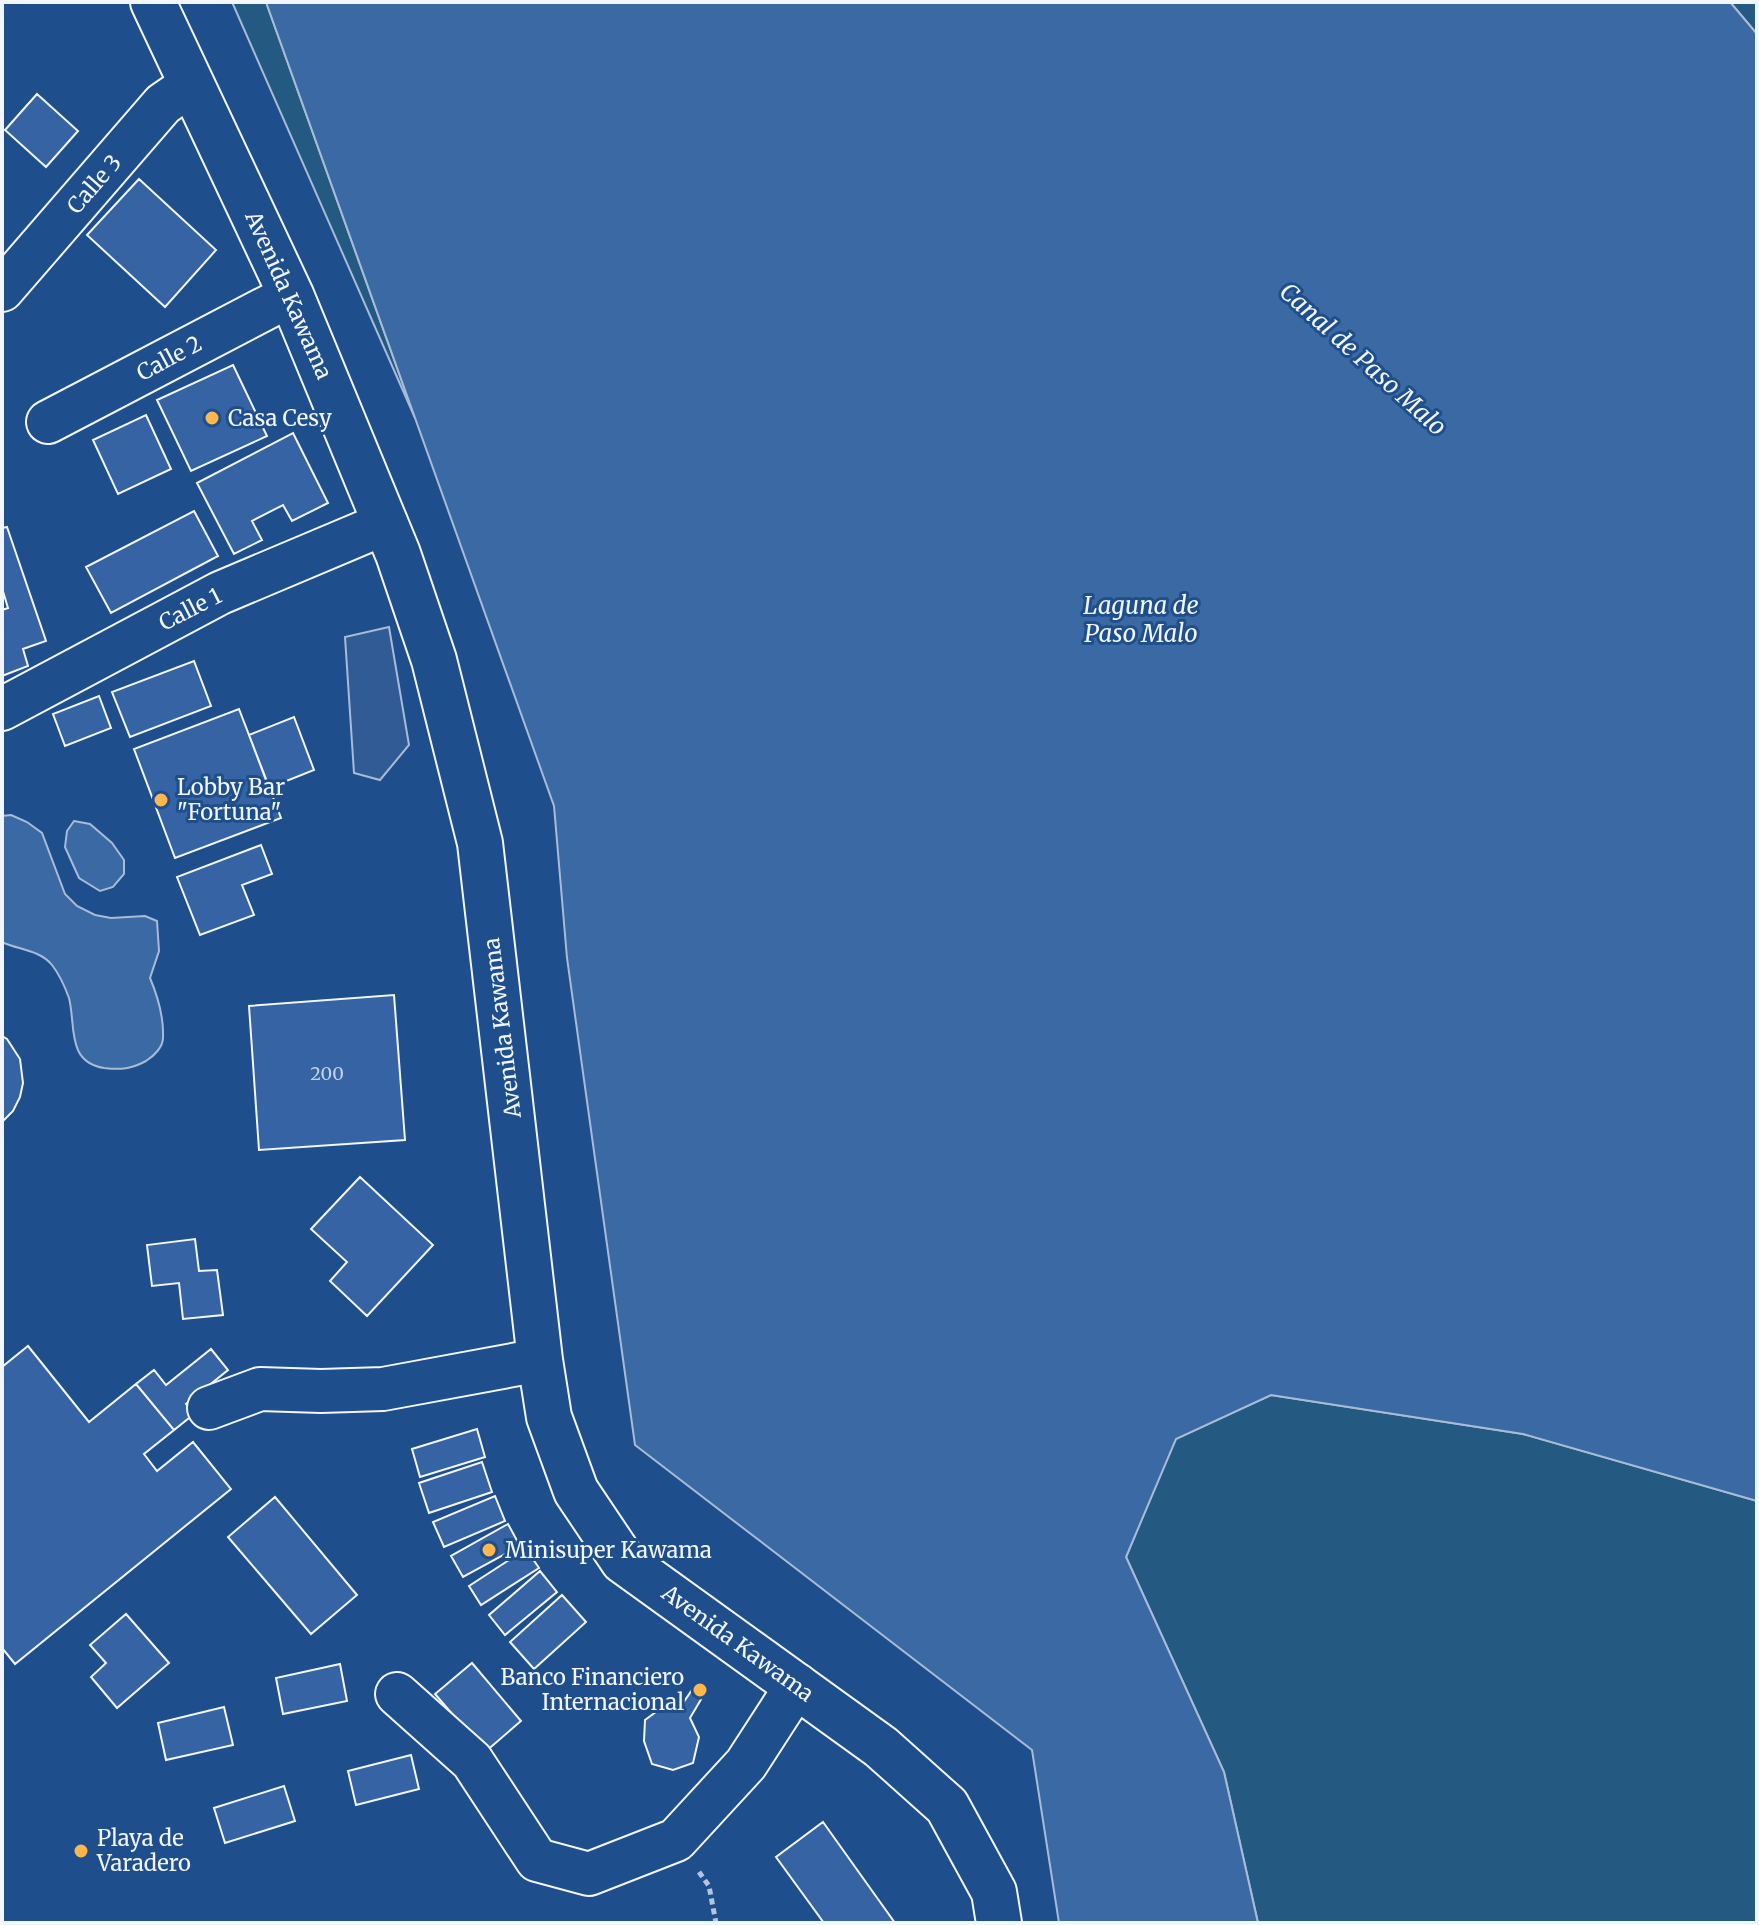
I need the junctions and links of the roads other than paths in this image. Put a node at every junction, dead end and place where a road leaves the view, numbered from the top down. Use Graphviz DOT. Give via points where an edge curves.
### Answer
graph roads {
  1 [pos="153,2"];
  2 [pos="192,84"];
  3 [pos="2,290"];
  4 [pos="291,295"];
  5 [pos="48,422"];
  6 [pos="386,523"];
  7 [pos="2,709"];
  8 [pos="540,1360"];
  9 [pos="209,1408"];
  10 [pos="797,1685"];
  11 [pos="397,1694"];
  12 [pos="999,1923"];
  1 -- 2 [label="main road, Avenida Kawama"];
  2 -- 3 [label="lane, Calle 3" via="163,104"];
  2 -- 4 [label="main road, Avenida Kawama"];
  4 -- 5 [label="lane, Calle 2"];
  4 -- 6 [label="main road, Avenida Kawama"];
  6 -- 7 [label="lane, Calle 1" via="220,593"];
  6 -- 8 [label="main road, Avenida Kawama" via="434,660 480,843"];
  8 -- 9 [label="lane" via="383,1389 260,1389"];
  8 -- 10 [label="main road, Avenida Kawama" via="549,1417 576,1491 623,1561"];
  10 -- 11 [label="lane" via="746,1764 676,1840 589,1874 537,1860 472,1761"];
  10 -- 12 [label="main road, Avenida Kawama" via="881,1747 947,1806 994,1892"];
}
